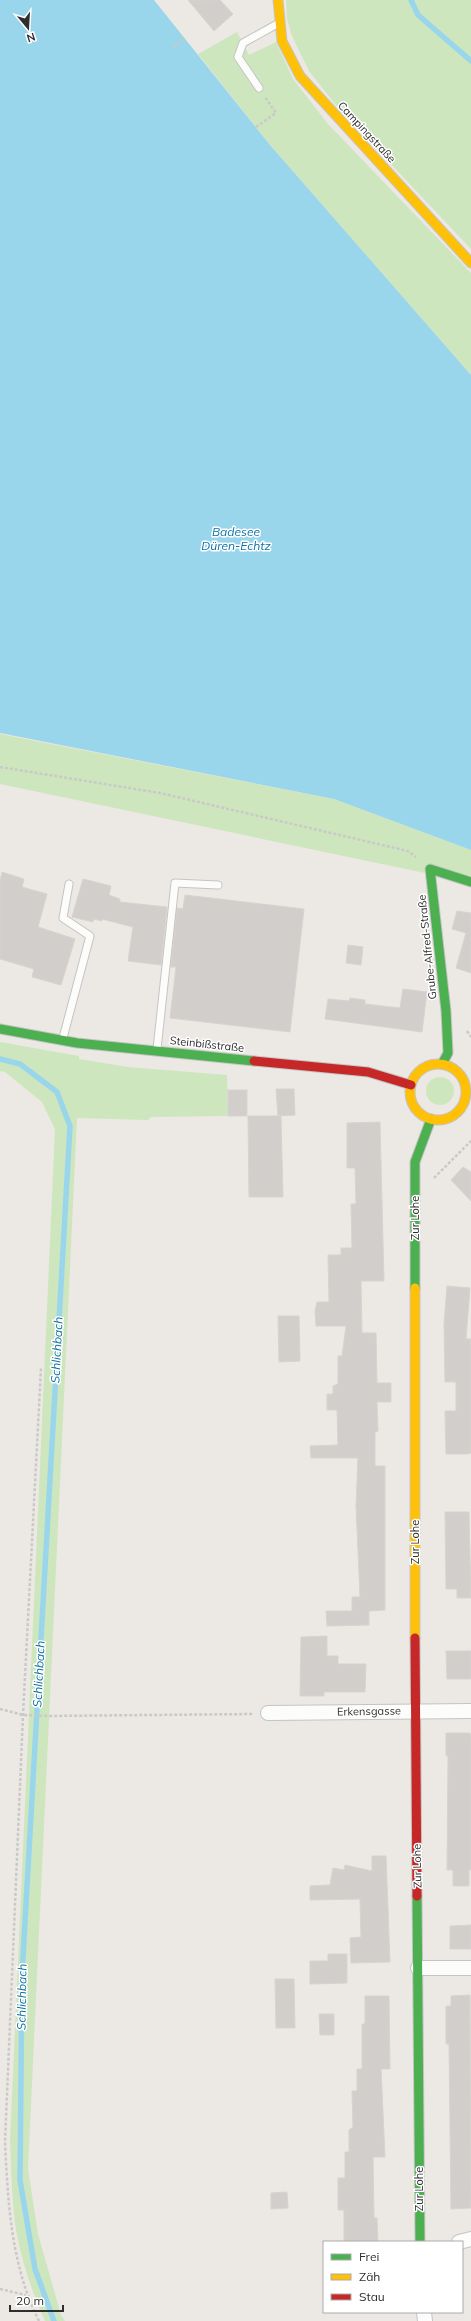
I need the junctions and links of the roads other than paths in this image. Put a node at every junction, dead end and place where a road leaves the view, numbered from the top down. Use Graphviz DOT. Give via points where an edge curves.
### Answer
graph roads {
  1 [pos="278,0"];
  2 [pos="279,23"];
  3 [pos="259,88"];
  4 [pos="471,263"];
  5 [pos="471,882"];
  6 [pos="69,884"];
  7 [pos="218,885"];
  8 [pos="0,1029"];
  9 [pos="62,1040"];
  10 [pos="157,1051"];
  11 [pos="442,1064"];
  12 [pos="411,1085"];
  13 [pos="468,1101"];
  14 [pos="431,1119"];
  15 [pos="415,1710"];
  16 [pos="471,1711"];
  17 [pos="268,1713"];
  18 [pos="418,1968"];
  19 [pos="471,1968"];
  20 [pos="420,2241"];
  1 -- 2 [label="street, Campingstraße"];
  2 -- 3 [label="lane" via="243,43 238,57"];
  2 -- 4 [label="street, Campingstraße" via="282,41 300,76"];
  5 -- 11 [label="street, Grube-Alfred-Straße" via="430,869 446,1011 448,1053"];
  6 -- 9 [label="lane" via="62,918 90,936"];
  7 -- 10 [label="lane" via="176,883"];
  8 -- 9 [label="street, Steinbißstraße"];
  9 -- 10 [label="street, Steinbißstraße"];
  10 -- 12 [label="street, Steinbißstraße" via="368,1072"];
  11 -- 12 [label="street" via="422,1069"];
  11 -- 13 [label="street" via="453,1068 462,1076"];
  12 -- 14 [label="street" via="410,1096 414,1106 421,1114"];
  13 -- 14 [label="street" via="452,1117 442,1120"];
  14 -- 15 [label="street, Zur Lohe" via="415,1162"];
  15 -- 16 [label="street, Erkensgasse"];
  15 -- 17 [label="street, Erkensgasse"];
  15 -- 18 [label="street, Zur Lohe"];
  18 -- 19 [label="street"];
  18 -- 20 [label="street, Zur Lohe"];
}
